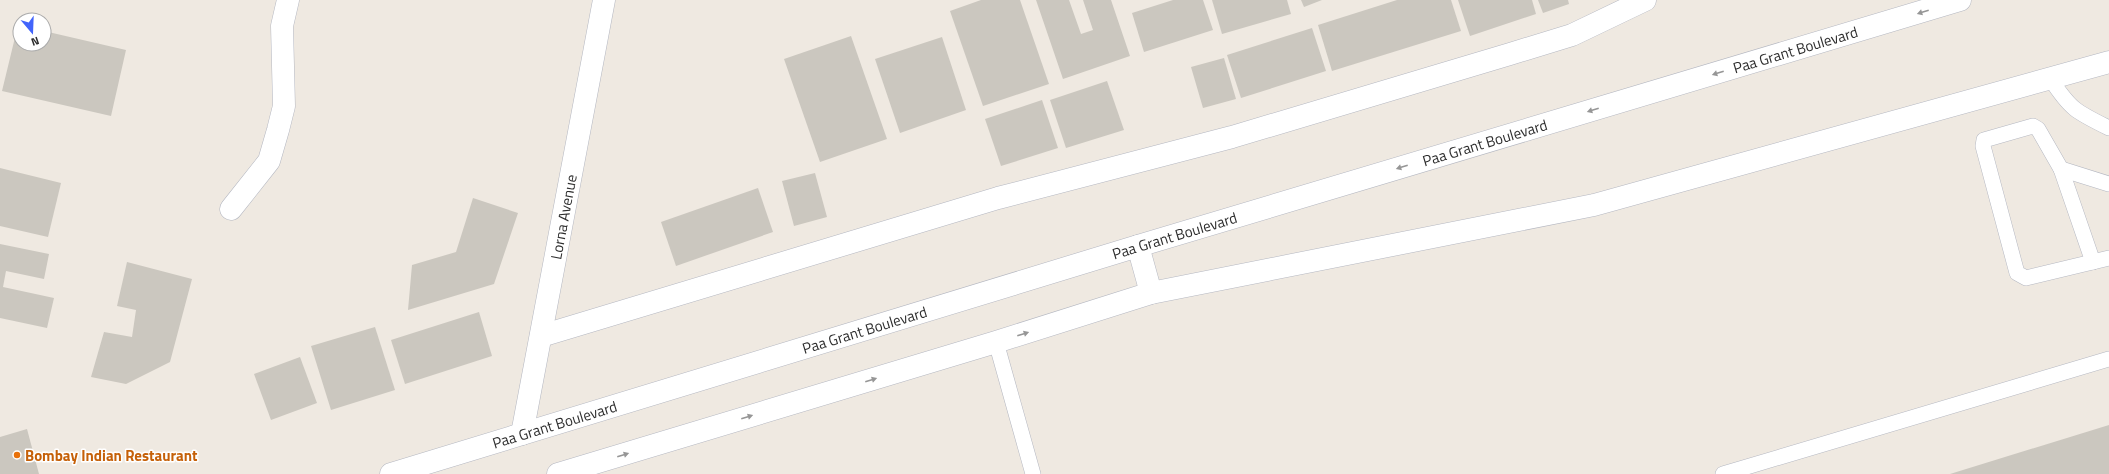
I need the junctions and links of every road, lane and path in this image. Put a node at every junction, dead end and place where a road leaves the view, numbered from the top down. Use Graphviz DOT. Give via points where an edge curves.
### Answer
graph roads {
  1 [pos="288,0"];
  2 [pos="604,0"];
  3 [pos="1645,0"];
  4 [pos="1960,0"];
  5 [pos="2109,62"];
  6 [pos="2050,78"];
  7 [pos="2109,128"];
  8 [pos="2061,169"];
  9 [pos="2109,184"];
  10 [pos="230,209"];
  11 [pos="1138,246"];
  12 [pos="2109,258"];
  13 [pos="2093,262"];
  14 [pos="1151,293"];
  15 [pos="541,336"];
  16 [pos="996,342"];
  17 [pos="2109,359"];
  18 [pos="522,434"];
  19 [pos="591,469"];
  20 [pos="391,474"];
  21 [pos="558,474"];
  22 [pos="1033,474"];
  23 [pos="1723,474"];
  1 -- 10 [label="main road" via="282,26 284,106 278,130 269,161"];
  2 -- 15 [label="main road, Lorna Avenue"];
  3 -- 15 [label="main road" via="1572,35 1517,52 1232,137 998,198"];
  4 -- 11 [label="main road, Paa Grant Boulevard, one-way"];
  5 -- 6 [label="main road"];
  6 -- 7 [label="lane" via="2064,99 2078,113"];
  6 -- 14 [label="main road" via="1594,205"];
  8 -- 9 [label="lane"];
  8 -- 13 [label="lane"];
  8 -- 13 [label="lane" via="2038,129 2033,126 1984,140 1983,146 2017,273 2026,278"];
  11 -- 14 [label="main road"];
  11 -- 18 [label="main road, Paa Grant Boulevard"];
  12 -- 13 [label="lane"];
  16 -- 14 [label="main road, one-way"];
  15 -- 18 [label="main road, Lorna Avenue"];
  19 -- 16 [label="main road, one-way"];
  16 -- 22 [label="lane"];
  17 -- 23 [label="lane"];
  18 -- 20 [label="main road, Paa Grant Boulevard"];
  19 -- 21 [label="main road"];
}
